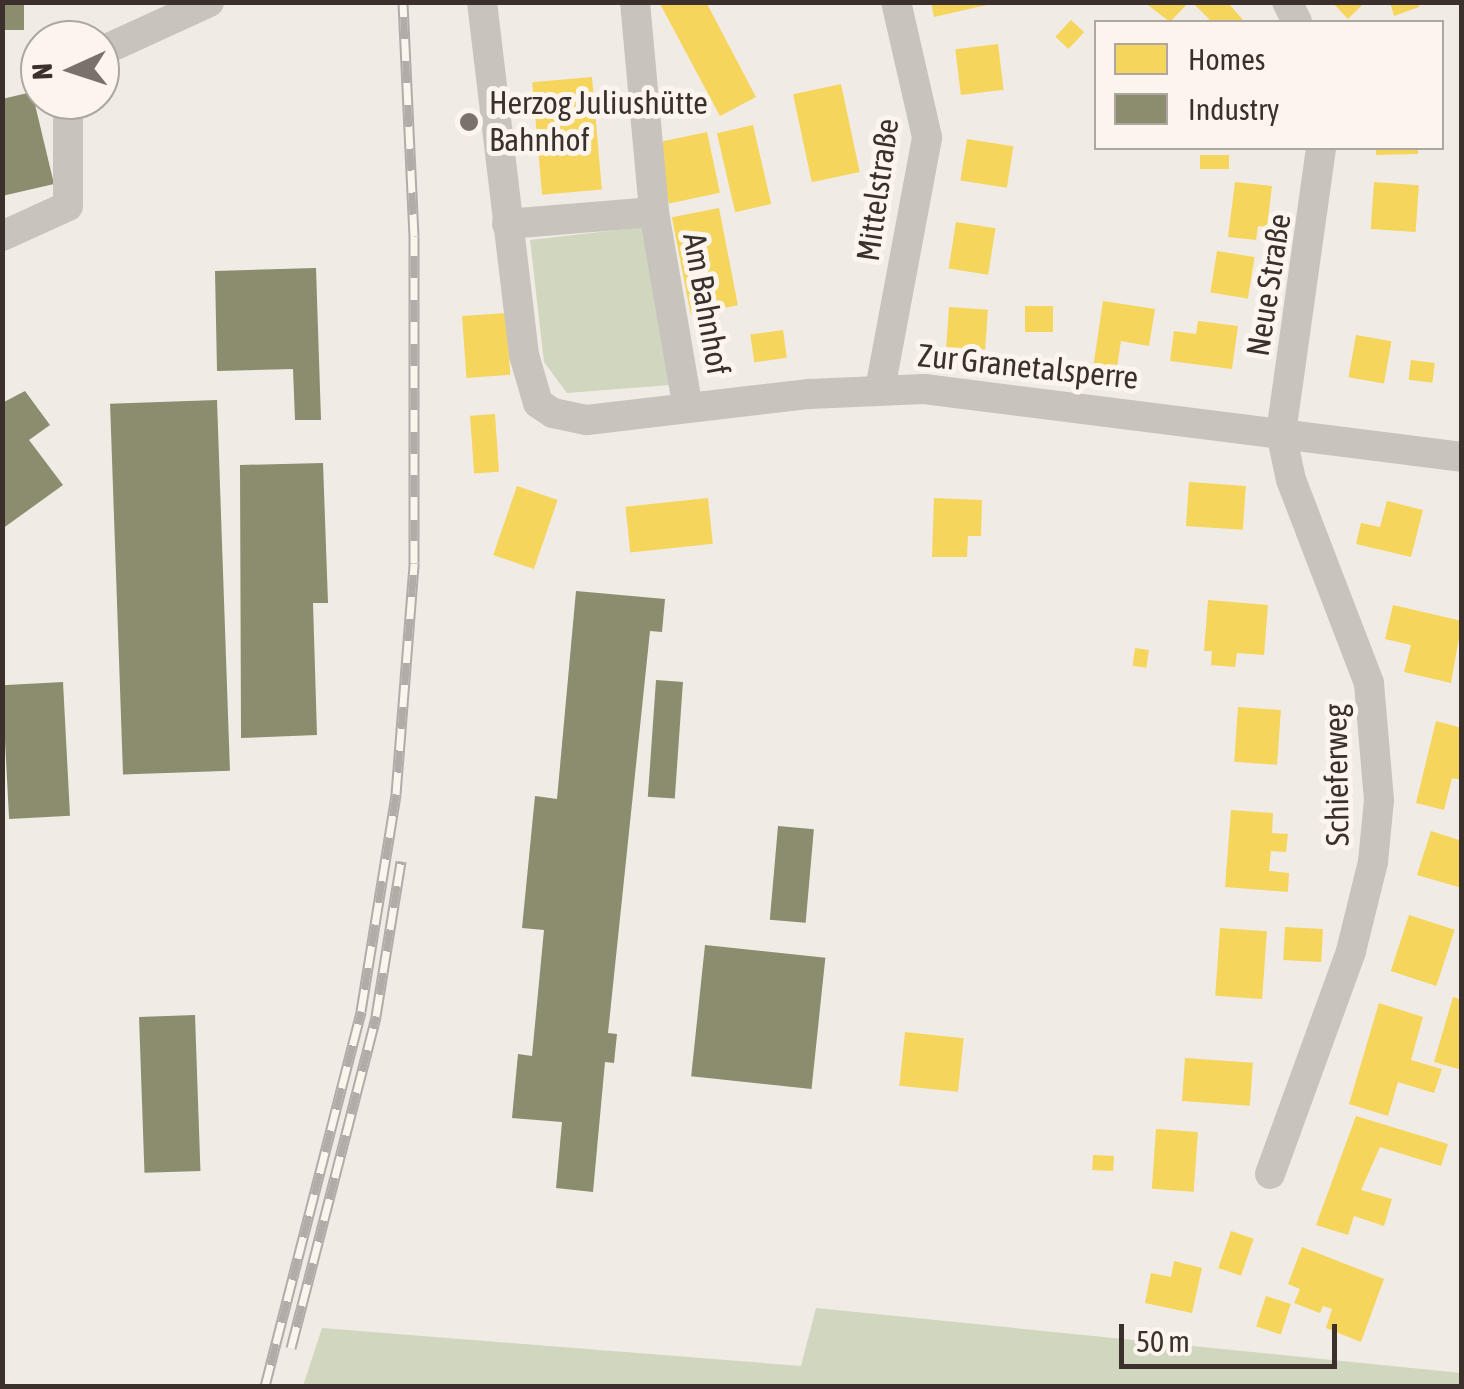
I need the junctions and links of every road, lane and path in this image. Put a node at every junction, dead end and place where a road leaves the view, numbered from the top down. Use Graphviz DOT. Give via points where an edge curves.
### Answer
graph roads {
  1 [pos="209,2"];
  2 [pos="482,2"];
  3 [pos="635,2"];
  4 [pos="896,2"];
  5 [pos="120,43"];
  6 [pos="68,120"];
  7 [pos="1321,150"];
  8 [pos="654,212"];
  9 [pos="507,224"];
  10 [pos="2,236"];
  11 [pos="880,389"];
  12 [pos="688,408"];
  13 [pos="1281,433"];
  14 [pos="1462,457"];
  15 [pos="1270,1174"];
  1 -- 5 [label="street"];
  2 -- 9 [label="street"];
  3 -- 8 [label="street, Am Bahnhof"];
  4 -- 11 [label="street, Mittelstraße" via="928,137"];
  6 -- 10 [label="street" via="68,206"];
  7 -- 13 [label="street, Neue Straße"];
  8 -- 9 [label="street, Am Bahnhof"];
  8 -- 12 [label="street, Am Bahnhof"];
  9 -- 12 [label="street, Zur Granetalsperre" via="538,402 553,414 587,420"];
  11 -- 12 [label="street, Zur Granetalsperre"];
  11 -- 13 [label="street, Zur Granetalsperre"];
  13 -- 14 [label="street, Zur Granetalsperre"];
  13 -- 15 [label="street, Schieferweg" via="1291,480 1369,683 1379,800 1373,862 1351,952"];
}
